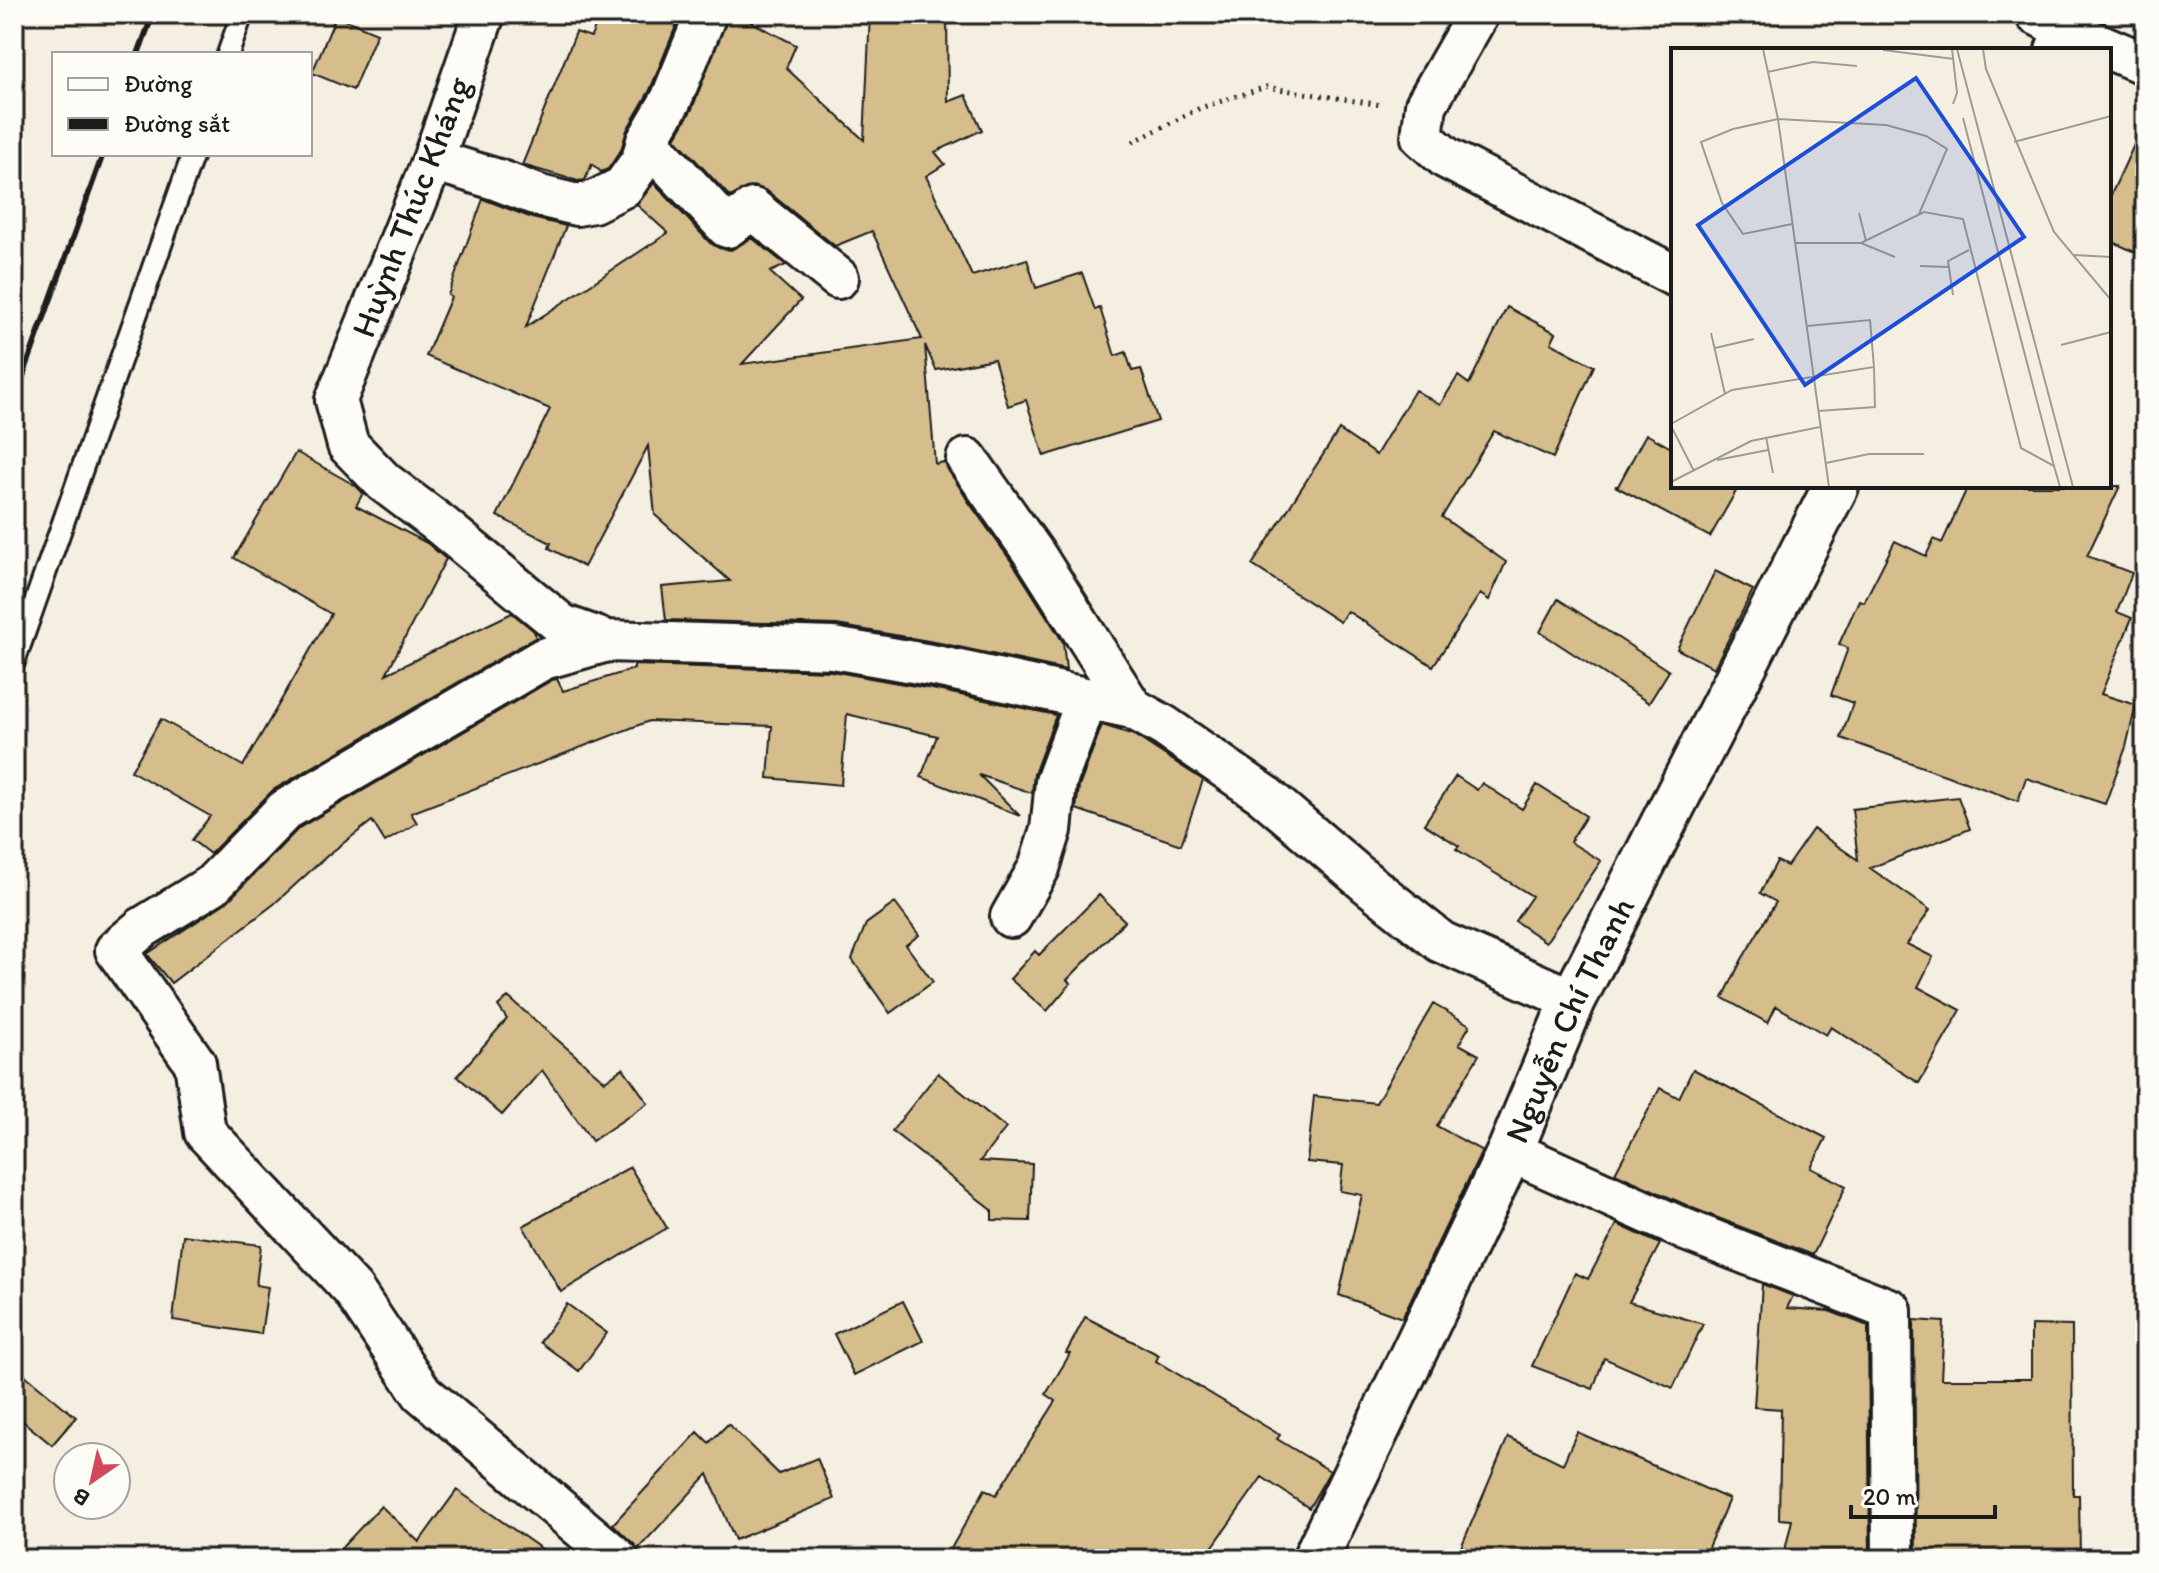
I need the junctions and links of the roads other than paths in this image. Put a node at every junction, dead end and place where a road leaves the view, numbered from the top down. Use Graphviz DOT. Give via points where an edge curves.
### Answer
graph roads {
  1 [pos="242,14"];
  2 [pos="484,14"];
  3 [pos="706,14"];
  4 [pos="1478,14"];
  5 [pos="2059,27"];
  6 [pos="2108,48"];
  7 [pos="2111,49"];
  8 [pos="229,52"];
  9 [pos="2145,64"];
  10 [pos="647,141"];
  11 [pos="192,156"];
  12 [pos="433,160"];
  13 [pos="1671,274"];
  14 [pos="838,278"];
  15 [pos="967,459"];
  16 [pos="1835,488"];
  17 [pos="607,641"];
  18 [pos="14,662"];
  19 [pos="1087,699"];
  20 [pos="1132,708"];
  21 [pos="1011,917"];
  22 [pos="1573,1000"];
  23 [pos="1510,1151"];
  24 [pos="618,1559"];
  25 [pos="1315,1559"];
  26 [pos="1893,1559"];
  1 -- 8 [label="lane"];
  2 -- 12 [label="street, Huỳnh Thúc Kháng"];
  3 -- 10 [label="street" via="671,100"];
  4 -- 13 [label="street" via="1426,105 1422,137 1446,158"];
  5 -- 6 [label="street"];
  7 -- 9 [label="street"];
  10 -- 12 [label="street" via="642,160 623,187 577,205"];
  10 -- 14 [label="street" via="727,227 753,209"];
  11 -- 18 [label="lane"];
  12 -- 17 [label="street, Huỳnh Thúc Kháng" via="336,400 348,445 384,482 562,625"];
  15 -- 20 [label="street"];
  16 -- 22 [label="main road, Nguyễn Chí Thanh"];
  17 -- 19 [label="street" via="833,648"];
  17 -- 24 [label="street" via="543,659 285,810 212,885 116,950 195,1063 205,1132 353,1290 422,1393"];
  19 -- 20 [label="street"];
  19 -- 21 [label="street" via="1056,782 1051,830 1039,868"];
  20 -- 22 [label="street" via="1263,794 1441,942"];
  22 -- 23 [label="main road, Nguyễn Chí Thanh"];
  23 -- 25 [label="main road, Nguyễn Chí Thanh"];
  23 -- 26 [label="street" via="1686,1230 1891,1310"];
}
